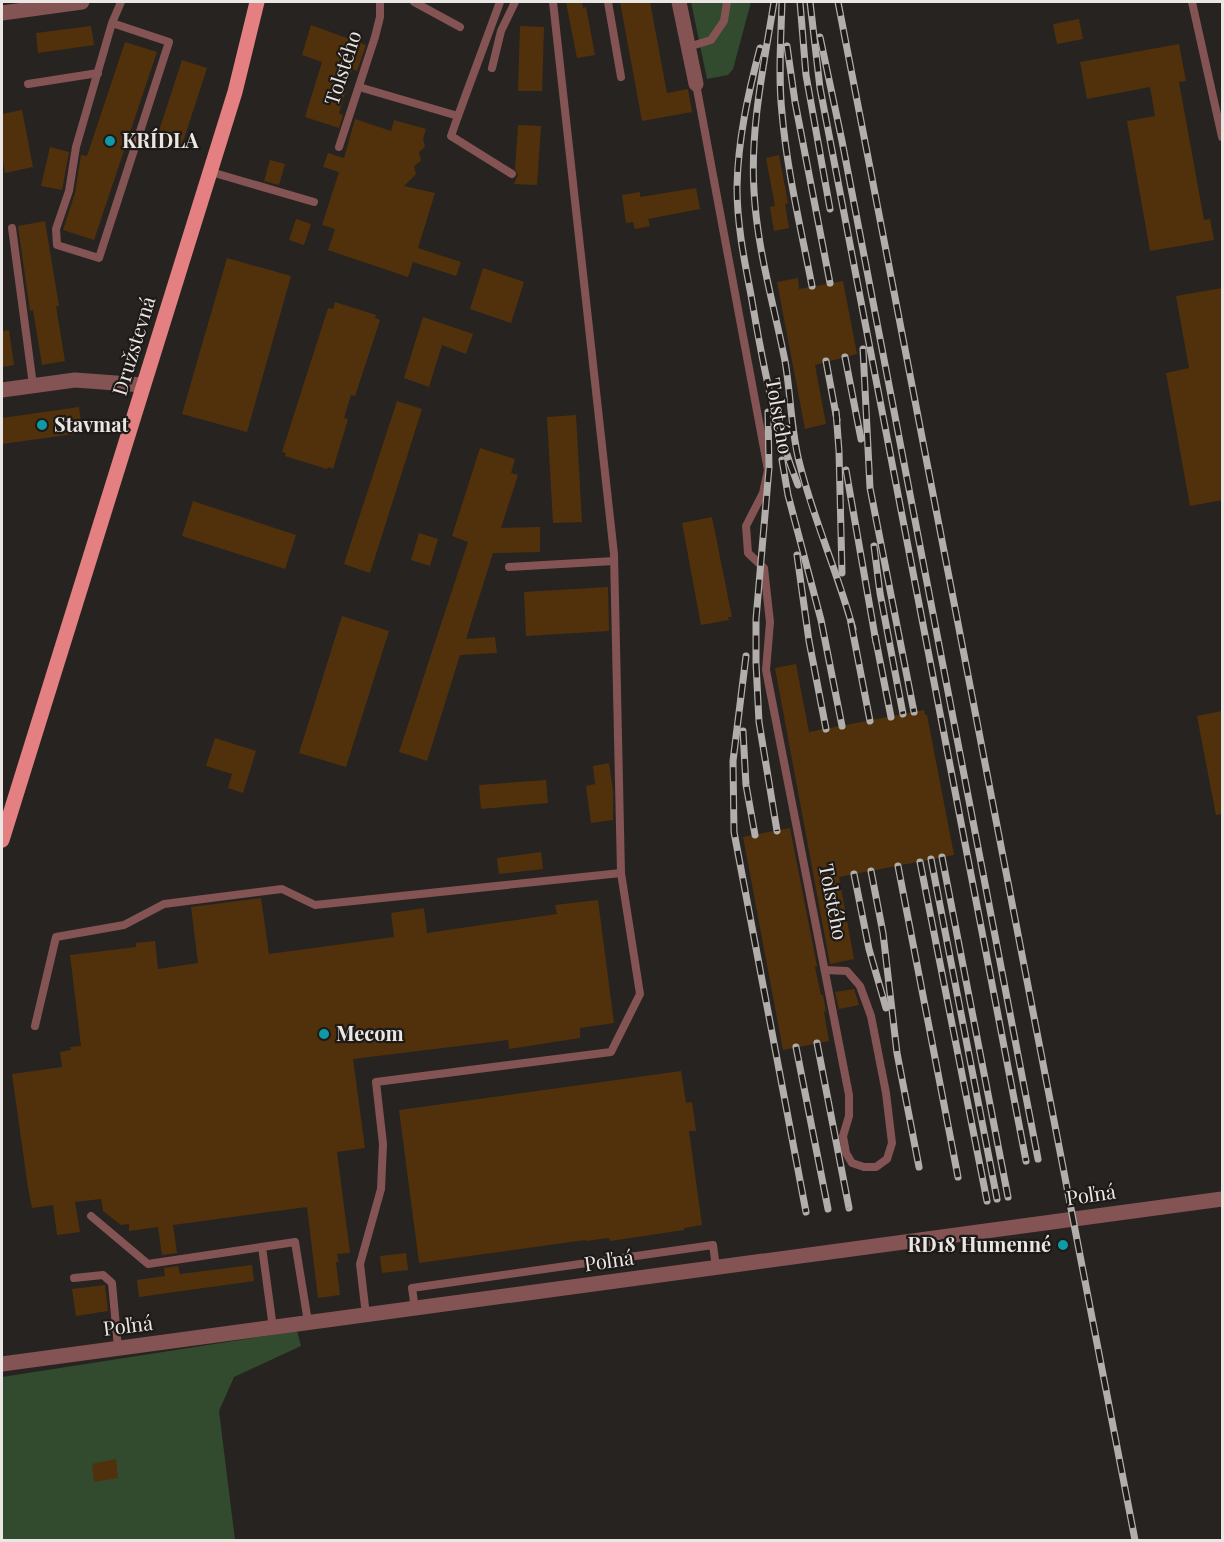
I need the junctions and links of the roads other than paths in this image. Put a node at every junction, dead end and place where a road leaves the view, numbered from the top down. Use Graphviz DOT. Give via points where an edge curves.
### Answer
graph roads {
  1 [pos="82,2"];
  2 [pos="121,2"];
  3 [pos="257,2"];
  4 [pos="380,2"];
  5 [pos="414,2"];
  6 [pos="500,2"];
  7 [pos="515,2"];
  8 [pos="553,2"];
  9 [pos="608,2"];
  10 [pos="679,2"];
  11 [pos="727,2"];
  12 [pos="1192,2"];
  13 [pos="2,13"];
  14 [pos="112,23"];
  15 [pos="460,27"];
  16 [pos="688,47"];
  17 [pos="492,68"];
  18 [pos="98,73"];
  19 [pos="621,77"];
  20 [pos="28,84"];
  21 [pos="696,84"];
  22 [pos="359,87"];
  23 [pos="458,116"];
  24 [pos="1222,137"];
  25 [pos="339,147"];
  26 [pos="211,172"];
  27 [pos="512,174"];
  28 [pos="314,202"];
  29 [pos="12,228"];
  30 [pos="33,385"];
  31 [pos="143,385"];
  32 [pos="2,390"];
  33 [pos="614,561"];
  34 [pos="509,567"];
  35 [pos="2,840"];
  36 [pos="621,873"];
  37 [pos="825,970"];
  38 [pos="35,1026"];
  39 [pos="1222,1199"];
  40 [pos="92,1216"];
  41 [pos="262,1247"];
  42 [pos="716,1268"];
  43 [pos="74,1278"];
  44 [pos="415,1309"];
  45 [pos="366,1315"];
  46 [pos="308,1322"];
  47 [pos="273,1328"];
  48 [pos="118,1348"];
  49 [pos="2,1364"];
  1 -- 13 [label="street"];
  2 -- 14 [label="lane"];
  3 -- 26 [label="main road, Družstevná" via="236,92"];
  4 -- 22 [label="lane, Tolstého" via="380,17"];
  5 -- 15 [label="lane"];
  6 -- 23 [label="lane"];
  7 -- 17 [label="lane" via="501,31"];
  8 -- 33 [label="lane"];
  9 -- 19 [label="lane"];
  10 -- 16 [label="street, Tolstého"];
  11 -- 16 [label="lane" via="724,21 711,40"];
  12 -- 24 [label="lane"];
  14 -- 18 [label="lane"];
  14 -- 18 [label="lane" via="170,42 99,258 57,245 57,229 69,191 76,147"];
  16 -- 21 [label="street, Tolstého"];
  18 -- 20 [label="lane"];
  21 -- 37 [label="lane, Tolstého" via="768,470 763,493 746,526 748,552 765,568 770,622 766,670"];
  22 -- 23 [label="lane"];
  22 -- 25 [label="lane, Tolstého"];
  23 -- 27 [label="lane" via="451,136"];
  26 -- 28 [label="lane"];
  26 -- 31 [label="main road, Družstevná"];
  29 -- 30 [label="lane"];
  30 -- 31 [label="street" via="75,380"];
  30 -- 32 [label="street"];
  31 -- 35 [label="main road, Družstevná"];
  33 -- 34 [label="lane"];
  33 -- 36 [label="lane"];
  36 -- 38 [label="lane" via="315,906 282,889 164,904 124,925 56,937"];
  36 -- 45 [label="lane" via="640,994 611,1052 376,1082 383,1144 381,1189 360,1264"];
  37 -- 37 [label="lane, Tolstého" via="847,971 860,986 871,1016 892,1143 887,1159 876,1167 852,1163 846,1153 843,1136 849,1116 849,1095"];
  39 -- 42 [label="street, Poľná"];
  40 -- 41 [label="lane" via="148,1264"];
  41 -- 46 [label="lane" via="296,1242"];
  41 -- 47 [label="lane"];
  42 -- 44 [label="street, Poľná"];
  42 -- 44 [label="lane" via="713,1245 412,1288"];
  43 -- 48 [label="lane" via="103,1275 112,1283"];
  44 -- 45 [label="street, Poľná"];
  45 -- 46 [label="street, Poľná"];
  46 -- 47 [label="street, Poľná"];
  47 -- 48 [label="street, Poľná"];
  48 -- 49 [label="street, Poľná"];
}
